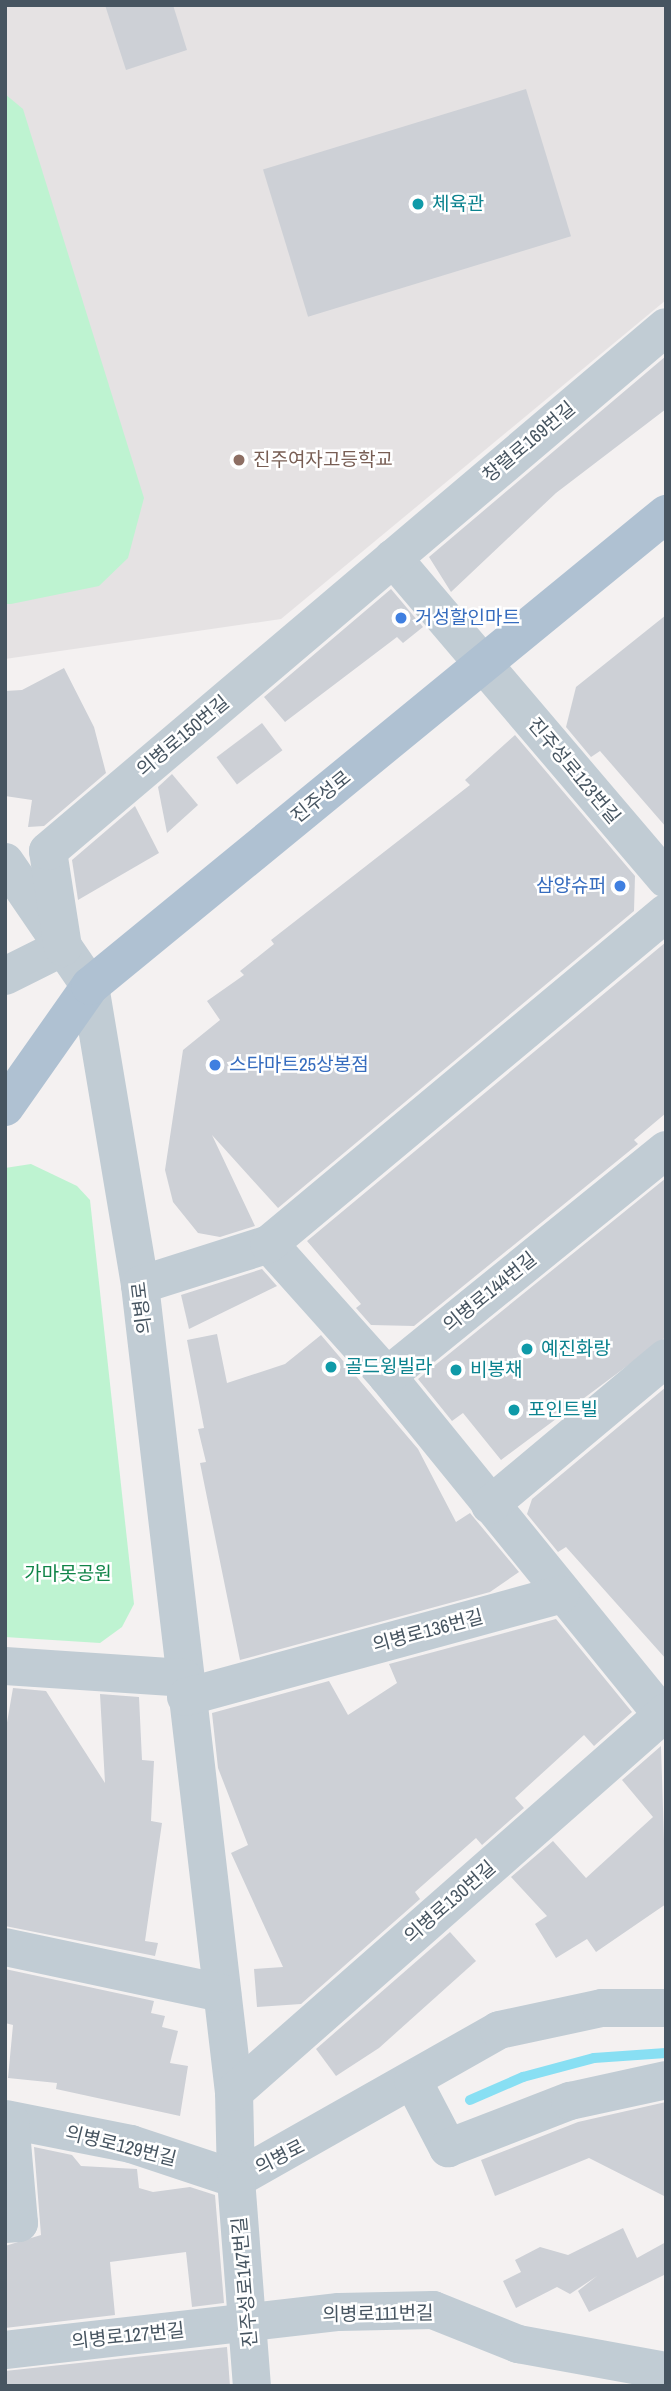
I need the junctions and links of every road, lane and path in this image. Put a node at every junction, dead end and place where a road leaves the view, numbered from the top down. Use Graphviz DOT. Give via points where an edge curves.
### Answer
graph roads {
  1 [pos="666,327"];
  2 [pos="666,514"];
  3 [pos="393,558"];
  4 [pos="483,664"];
  5 [pos="5,862"];
  6 [pos="666,879"];
  7 [pos="666,912"];
  8 [pos="63,947"];
  9 [pos="5,976"];
  10 [pos="90,986"];
  11 [pos="5,1107"];
  12 [pos="666,1150"];
  13 [pos="269,1244"];
  14 [pos="140,1285"];
  15 [pos="666,1358"];
  16 [pos="387,1376"];
  17 [pos="490,1505"];
  18 [pos="560,1595"];
  19 [pos="5,1666"];
  20 [pos="185,1688"];
  21 [pos="665,1715"];
  22 [pos="5,1947"];
  23 [pos="222,1993"];
  24 [pos="666,2008"];
  25 [pos="666,2080"];
  26 [pos="413,2081"];
  27 [pos="234,2092"];
  28 [pos="7,2120"];
  29 [pos="236,2179"];
  30 [pos="5,2224"];
  31 [pos="251,2323"];
  32 [pos="5,2350"];
  33 [pos="666,2371"];
  34 [pos="252,2386"];
  1 -- 3 [label="street, 창렬로169번길"];
  2 -- 4 [label="main road, 진주성로"];
  3 -- 4 [label="street, 진주성로123번길"];
  3 -- 8 [label="street, 의병로150번길" via="48,851"];
  4 -- 6 [label="street, 진주성로123번길"];
  4 -- 10 [label="main road, 진주성로"];
  5 -- 8 [label="street, 의병로"];
  7 -- 13 [label="street"];
  8 -- 9 [label="street"];
  8 -- 10 [label="street, 의병로"];
  10 -- 11 [label="main road, 진주성로"];
  10 -- 14 [label="street, 의병로"];
  12 -- 16 [label="street, 의병로144번길"];
  13 -- 14 [label="street"];
  13 -- 16 [label="street"];
  14 -- 20 [label="street, 의병로"];
  15 -- 17 [label="street"];
  16 -- 17 [label="street"];
  17 -- 18 [label="street"];
  18 -- 20 [label="street, 의병로136번길"];
  18 -- 21 [label="street"];
  19 -- 20 [label="street"];
  20 -- 23 [label="street, 의병로"];
  21 -- 27 [label="street, 의병로130번길"];
  22 -- 23 [label="street"];
  23 -- 27 [label="street, 의병로"];
  24 -- 26 [label="street, 의병로" via="601,2008 499,2030"];
  25 -- 26 [label="street" via="570,2101 448,2148"];
  26 -- 29 [label="street, 의병로"];
  27 -- 29 [label="street, 의병로"];
  28 -- 29 [label="street, 의병로129번길" via="131,2144"];
  28 -- 30 [label="street" via="19,2223"];
  29 -- 31 [label="street, 진주성로147번길"];
  31 -- 32 [label="street, 의병로127번길"];
  31 -- 33 [label="street, 의병로111번길" via="433,2309 518,2344"];
  31 -- 34 [label="street, 진주성로147번길"];
}
